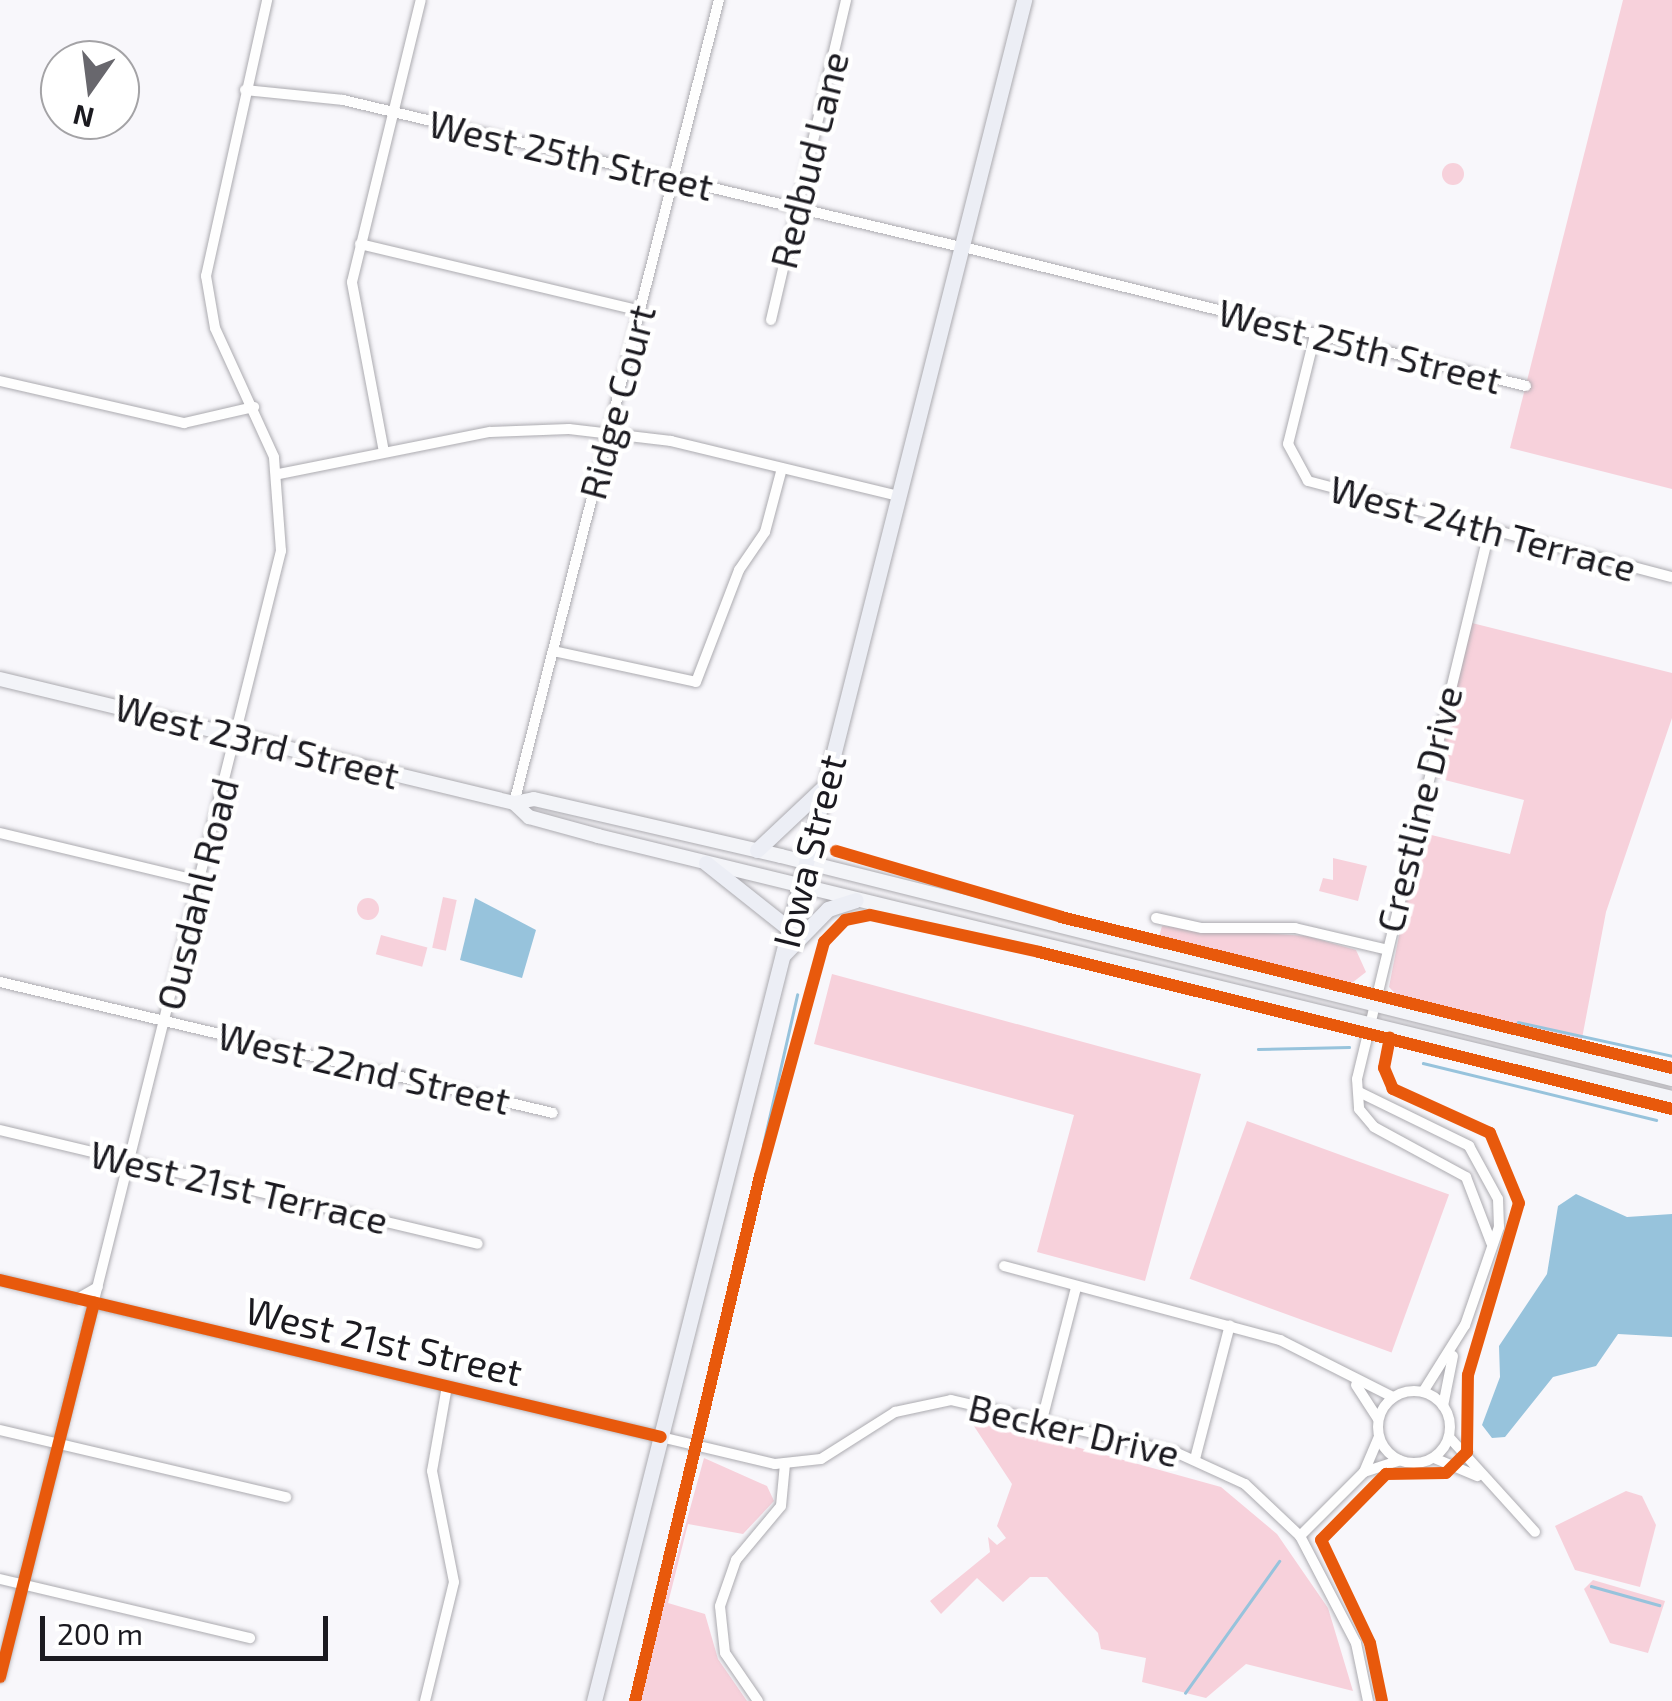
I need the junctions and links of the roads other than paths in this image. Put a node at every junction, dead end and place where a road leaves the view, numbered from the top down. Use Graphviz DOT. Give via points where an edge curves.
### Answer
graph roads {
  1 [pos="267,0"];
  2 [pos="421,0"];
  3 [pos="719,0"];
  4 [pos="846,0"];
  5 [pos="1024,0"];
  6 [pos="244,90"];
  7 [pos="393,112"];
  8 [pos="674,179"];
  9 [pos="798,209"];
  10 [pos="360,244"];
  11 [pos="962,247"];
  12 [pos="641,311"];
  13 [pos="770,320"];
  14 [pos="1314,335"];
  15 [pos="0,381"];
  16 [pos="1526,386"];
  17 [pos="254,407"];
  18 [pos="609,432"];
  19 [pos="384,452"];
  20 [pos="782,468"];
  21 [pos="279,474"];
  22 [pos="899,496"];
  23 [pos="1490,528"];
  24 [pos="1672,577"];
  25 [pos="553,651"];
  26 [pos="0,679"];
  27 [pos="236,736"];
  28 [pos="825,786"];
  29 [pos="514,803"];
  30 [pos="0,833"];
  31 [pos="757,850"];
  32 [pos="706,862"];
  33 [pos="806,863"];
  34 [pos="200,881"];
  35 [pos="800,887"];
  36 [pos="856,900"];
  37 [pos="1156,918"];
  38 [pos="789,929"];
  39 [pos="1384,949"];
  40 [pos="782,955"];
  41 [pos="0,982"];
  42 [pos="1370,1004"];
  43 [pos="165,1021"];
  44 [pos="1365,1023"];
  45 [pos="1672,1079"];
  46 [pos="1359,1092"];
  47 [pos="1672,1098"];
  48 [pos="553,1113"];
  49 [pos="0,1130"];
  50 [pos="130,1161"];
  51 [pos="1492,1242"];
  52 [pos="478,1244"];
  53 [pos="1004,1266"];
  54 [pos="0,1280"];
  55 [pos="98,1286"];
  56 [pos="1076,1288"];
  57 [pos="78,1299"];
  58 [pos="94,1303"];
  59 [pos="90,1316"];
  60 [pos="1230,1325"];
  61 [pos="1453,1355"];
  62 [pos="447,1386"];
  63 [pos="1356,1386"];
  64 [pos="1424,1392"];
  65 [pos="1394,1397"];
  66 [pos="1443,1406"];
  67 [pos="1042,1420"];
  68 [pos="1378,1420"];
  69 [pos="0,1430"];
  70 [pos="1449,1435"];
  71 [pos="661,1437"];
  72 [pos="1379,1437"];
  73 [pos="58,1444"];
  74 [pos="1432,1458"];
  75 [pos="1195,1459"];
  76 [pos="1400,1460"];
  77 [pos="785,1464"];
  78 [pos="1364,1472"];
  79 [pos="1478,1477"];
  80 [pos="286,1497"];
  81 [pos="1534,1532"];
  82 [pos="1300,1536"];
  83 [pos="0,1579"];
  84 [pos="23,1584"];
  85 [pos="250,1638"];
  86 [pos="0,1677"];
  87 [pos="425,1701"];
  88 [pos="594,1701"];
  89 [pos="758,1701"];
  90 [pos="1368,1701"];
  1 -- 6 [label="street, Ousdahl Road"];
  2 -- 7 [label="street"];
  3 -- 8 [label="street, Ridge Court"];
  4 -- 9 [label="street, Redbud Lane"];
  5 -- 11 [label="highway, Iowa Street"];
  6 -- 7 [label="street, West 25th Street"];
  6 -- 17 [label="street, Ousdahl Road" via="206,276 215,328"];
  7 -- 8 [label="street, West 25th Street"];
  7 -- 10 [label="street"];
  8 -- 9 [label="street, West 25th Street"];
  8 -- 12 [label="street, Ridge Court"];
  9 -- 11 [label="street, West 25th Street"];
  9 -- 13 [label="street, Redbud Lane"];
  10 -- 12 [label="street"];
  10 -- 19 [label="street" via="353,294"];
  11 -- 14 [label="street, West 25th Street"];
  11 -- 22 [label="highway, Iowa Street"];
  12 -- 18 [label="street, Ridge Court"];
  14 -- 16 [label="street, West 25th Street"];
  14 -- 23 [label="street, West 24th Terrace" via="1289,439 1297,471 1314,484"];
  15 -- 17 [label="street" via="184,424"];
  17 -- 21 [label="street, Ousdahl Road"];
  18 -- 19 [label="street" via="515,430"];
  18 -- 20 [label="street"];
  18 -- 25 [label="street, Ridge Court"];
  19 -- 21 [label="street"];
  20 -- 22 [label="street"];
  20 -- 25 [label="street" via="765,532 739,570 696,682"];
  21 -- 27 [label="street, Ousdahl Road" via="281,550"];
  22 -- 28 [label="highway, Iowa Street"];
  23 -- 24 [label="street, West 24th Terrace"];
  23 -- 39 [label="street, Crestline Drive"];
  25 -- 29 [label="street, Ridge Court"];
  26 -- 27 [label="main road, West 23rd Street"];
  27 -- 29 [label="main road, West 23rd Street"];
  27 -- 34 [label="street, Ousdahl Road"];
  28 -- 31 [label="highway"];
  28 -- 33 [label="highway, Iowa Street"];
  29 -- 31 [label="main road, West 23rd Street" via="534,800"];
  29 -- 32 [label="main road, West 23rd Street" via="528,817"];
  30 -- 34 [label="street"];
  31 -- 33 [label="main road, West 23rd Street"];
  32 -- 35 [label="main road, West 23rd Street"];
  32 -- 38 [label="highway"];
  33 -- 35 [label="highway, Iowa Street"];
  33 -- 42 [label="main road, West 23rd Street"];
  34 -- 43 [label="street, Ousdahl Road"];
  35 -- 36 [label="main road, West 23rd Street"];
  35 -- 38 [label="highway, Iowa Street"];
  36 -- 40 [label="highway" via="828,909 808,939"];
  36 -- 44 [label="main road, West 23rd Street"];
  37 -- 39 [label="street" via="1202,928 1296,928"];
  38 -- 40 [label="highway, Iowa Street"];
  39 -- 42 [label="street, Crestline Drive"];
  40 -- 71 [label="highway, Iowa Street"];
  41 -- 43 [label="street, West 22nd Street"];
  42 -- 44 [label="street, Crestline Drive"];
  42 -- 45 [label="main road, West 23rd Street"];
  43 -- 48 [label="street, West 22nd Street"];
  43 -- 50 [label="street, Ousdahl Road"];
  44 -- 46 [label="street, Crestline Drive"];
  44 -- 47 [label="main road, West 23rd Street"];
  46 -- 51 [label="street" via="1374,1127 1466,1177"];
  46 -- 51 [label="street" via="1398,1118 1456,1137 1480,1158 1498,1199"];
  49 -- 50 [label="street, West 21st Terrace"];
  50 -- 52 [label="street, West 21st Terrace"];
  50 -- 55 [label="street, Ousdahl Road"];
  51 -- 61 [label="street"];
  53 -- 56 [label="street"];
  54 -- 57 [label="street"];
  55 -- 57 [label="street"];
  55 -- 58 [label="street, Ousdahl Road"];
  56 -- 60 [label="street"];
  56 -- 67 [label="street"];
  57 -- 59 [label="street"];
  58 -- 59 [label="street, Ousdahl Road"];
  58 -- 62 [label="street, West 21st Street"];
  59 -- 73 [label="street, Ousdahl Road"];
  60 -- 63 [label="street" via="1304,1351"];
  60 -- 75 [label="street"];
  61 -- 64 [label="street"];
  61 -- 66 [label="street"];
  62 -- 71 [label="street, West 21st Street"];
  62 -- 87 [label="street" via="432,1471 454,1582"];
  63 -- 65 [label="street"];
  63 -- 68 [label="street"];
  64 -- 65 [label="street"];
  64 -- 66 [label="street"];
  65 -- 68 [label="street"];
  66 -- 70 [label="street"];
  67 -- 75 [label="street, Becker Drive"];
  67 -- 77 [label="street, Becker Drive" via="932,1402 879,1420 821,1459"];
  68 -- 72 [label="street"];
  69 -- 73 [label="street"];
  70 -- 74 [label="street"];
  70 -- 79 [label="street"];
  71 -- 77 [label="street, Becker Drive"];
  71 -- 88 [label="highway, Iowa Street"];
  72 -- 76 [label="street"];
  72 -- 78 [label="street"];
  73 -- 80 [label="street"];
  73 -- 84 [label="street, Ousdahl Road"];
  74 -- 76 [label="street"];
  74 -- 79 [label="street"];
  75 -- 82 [label="street, Becker Drive" via="1259,1494"];
  76 -- 78 [label="street"];
  77 -- 89 [label="street" via="781,1506 736,1560 720,1606 724,1653"];
  78 -- 82 [label="street"];
  79 -- 81 [label="street"];
  82 -- 90 [label="street, Becker Drive" via="1356,1644"];
  83 -- 84 [label="street"];
  84 -- 85 [label="street"];
  84 -- 86 [label="street, Ousdahl Road"];
}
